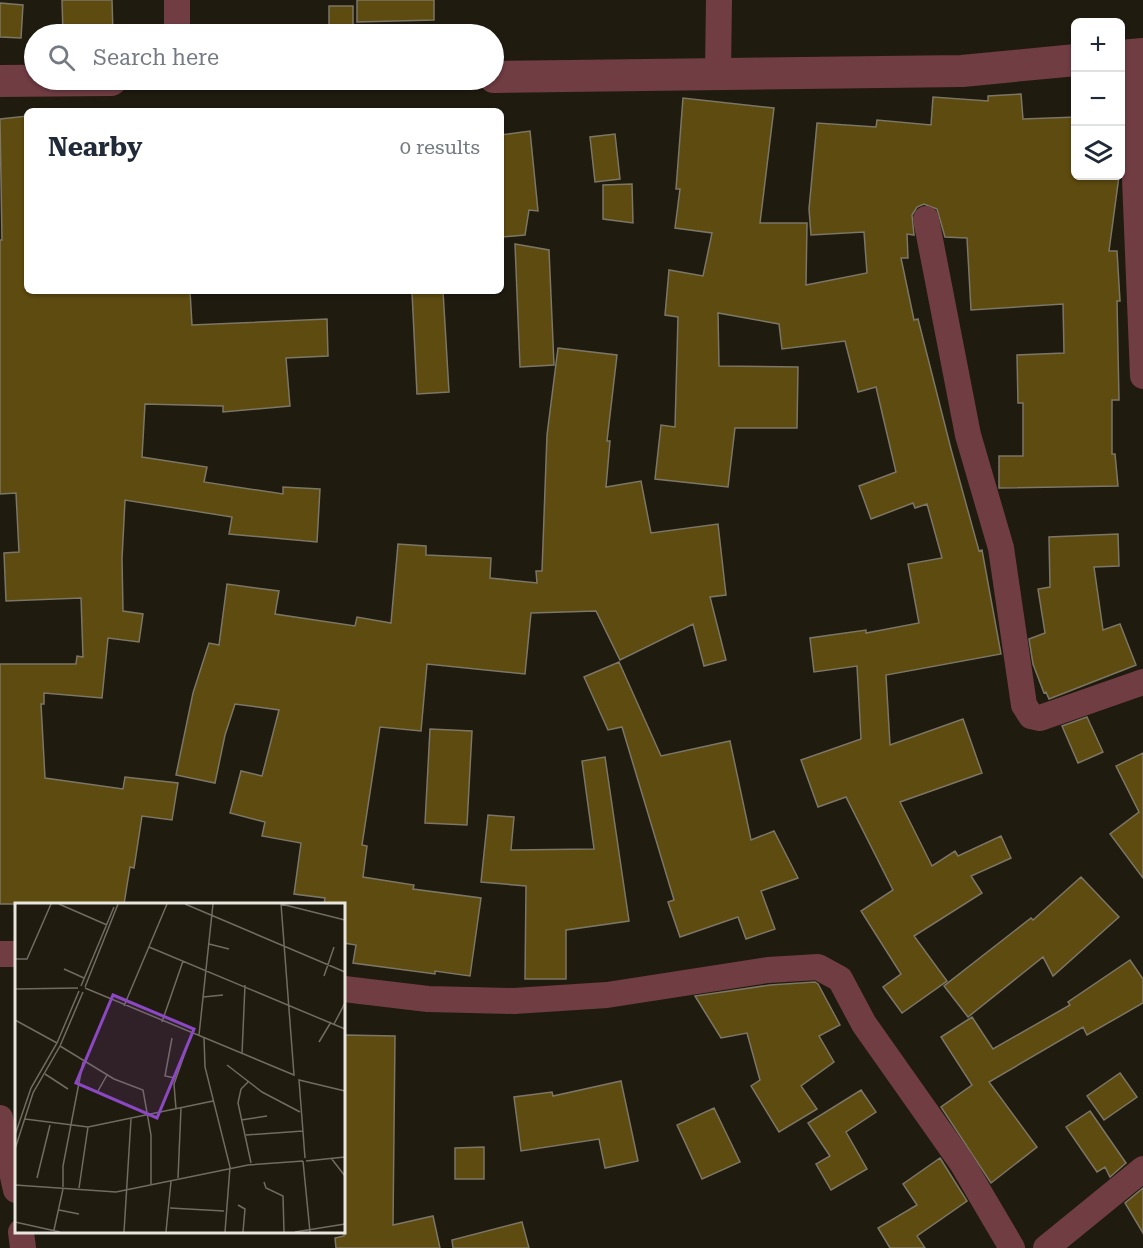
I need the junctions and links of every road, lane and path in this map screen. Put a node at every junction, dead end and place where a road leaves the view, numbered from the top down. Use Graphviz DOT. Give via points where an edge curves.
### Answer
graph roads {
  1 [pos="177,0"];
  2 [pos="719,0"];
  3 [pos="177,24"];
  4 [pos="1131,55"];
  5 [pos="1071,60"];
  6 [pos="718,72"];
  7 [pos="504,77"];
  8 [pos="0,81"];
  9 [pos="24,81"];
  10 [pos="926,219"];
  11 [pos="1143,375"];
  12 [pos="1143,682"];
  13 [pos="345,989"];
  14 [pos="0,1118"];
  15 [pos="1143,1169"];
  16 [pos="15,1186"];
  17 [pos="21,1233"];
  18 [pos="23,1248"];
  19 [pos="1012,1248"];
  20 [pos="1046,1248"];
  1 -- 3 [label="street"];
  2 -- 6 [label="street"];
  4 -- 11 [label="street"];
  5 -- 6 [label="street" via="962,71"];
  6 -- 7 [label="street"];
  8 -- 9 [label="street"];
  10 -- 12 [label="street" via="968,435 1001,548 1024,705 1031,716 1040,718"];
  13 -- 19 [label="street" via="428,999 514,1001 607,995 768,970 818,967 840,979 864,1024 962,1163"];
  14 -- 16 [label="street"];
  15 -- 20 [label="street"];
  17 -- 18 [label="street"];
}
